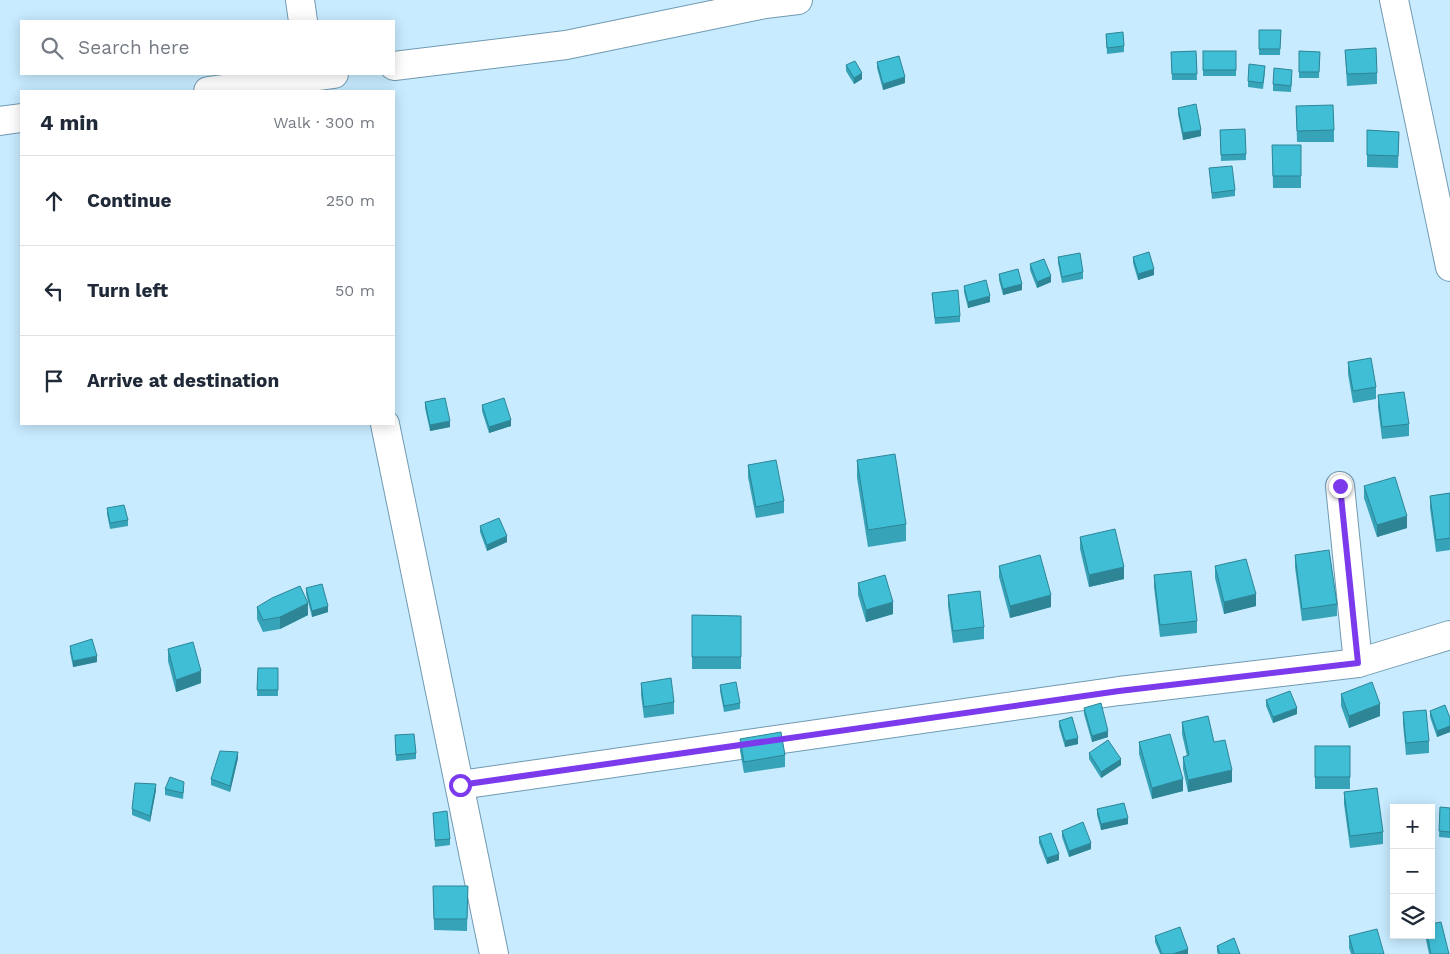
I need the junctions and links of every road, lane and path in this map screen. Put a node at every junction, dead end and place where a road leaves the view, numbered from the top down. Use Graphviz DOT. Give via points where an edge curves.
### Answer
graph roads {
  1 [pos="300,0"];
  2 [pos="798,0"];
  3 [pos="1394,0"];
  4 [pos="303,20"];
  5 [pos="395,66"];
  6 [pos="319,79"];
  7 [pos="217,90"];
  8 [pos="20,118"];
  9 [pos="0,121"];
  10 [pos="1450,267"];
  11 [pos="385,425"];
  12 [pos="1340,486"];
  13 [pos="1450,635"];
  14 [pos="1358,663"];
  15 [pos="460,785"];
  16 [pos="494,954"];
  1 -- 4 [label="street"];
  2 -- 5 [label="street" via="566,45"];
  3 -- 10 [label="street"];
  6 -- 7 [label="street"];
  8 -- 9 [label="street"];
  11 -- 15 [label="street"];
  12 -- 14 [label="street"];
  13 -- 14 [label="street"];
  14 -- 15 [label="street" via="1119,691"];
  15 -- 16 [label="street"];
}
